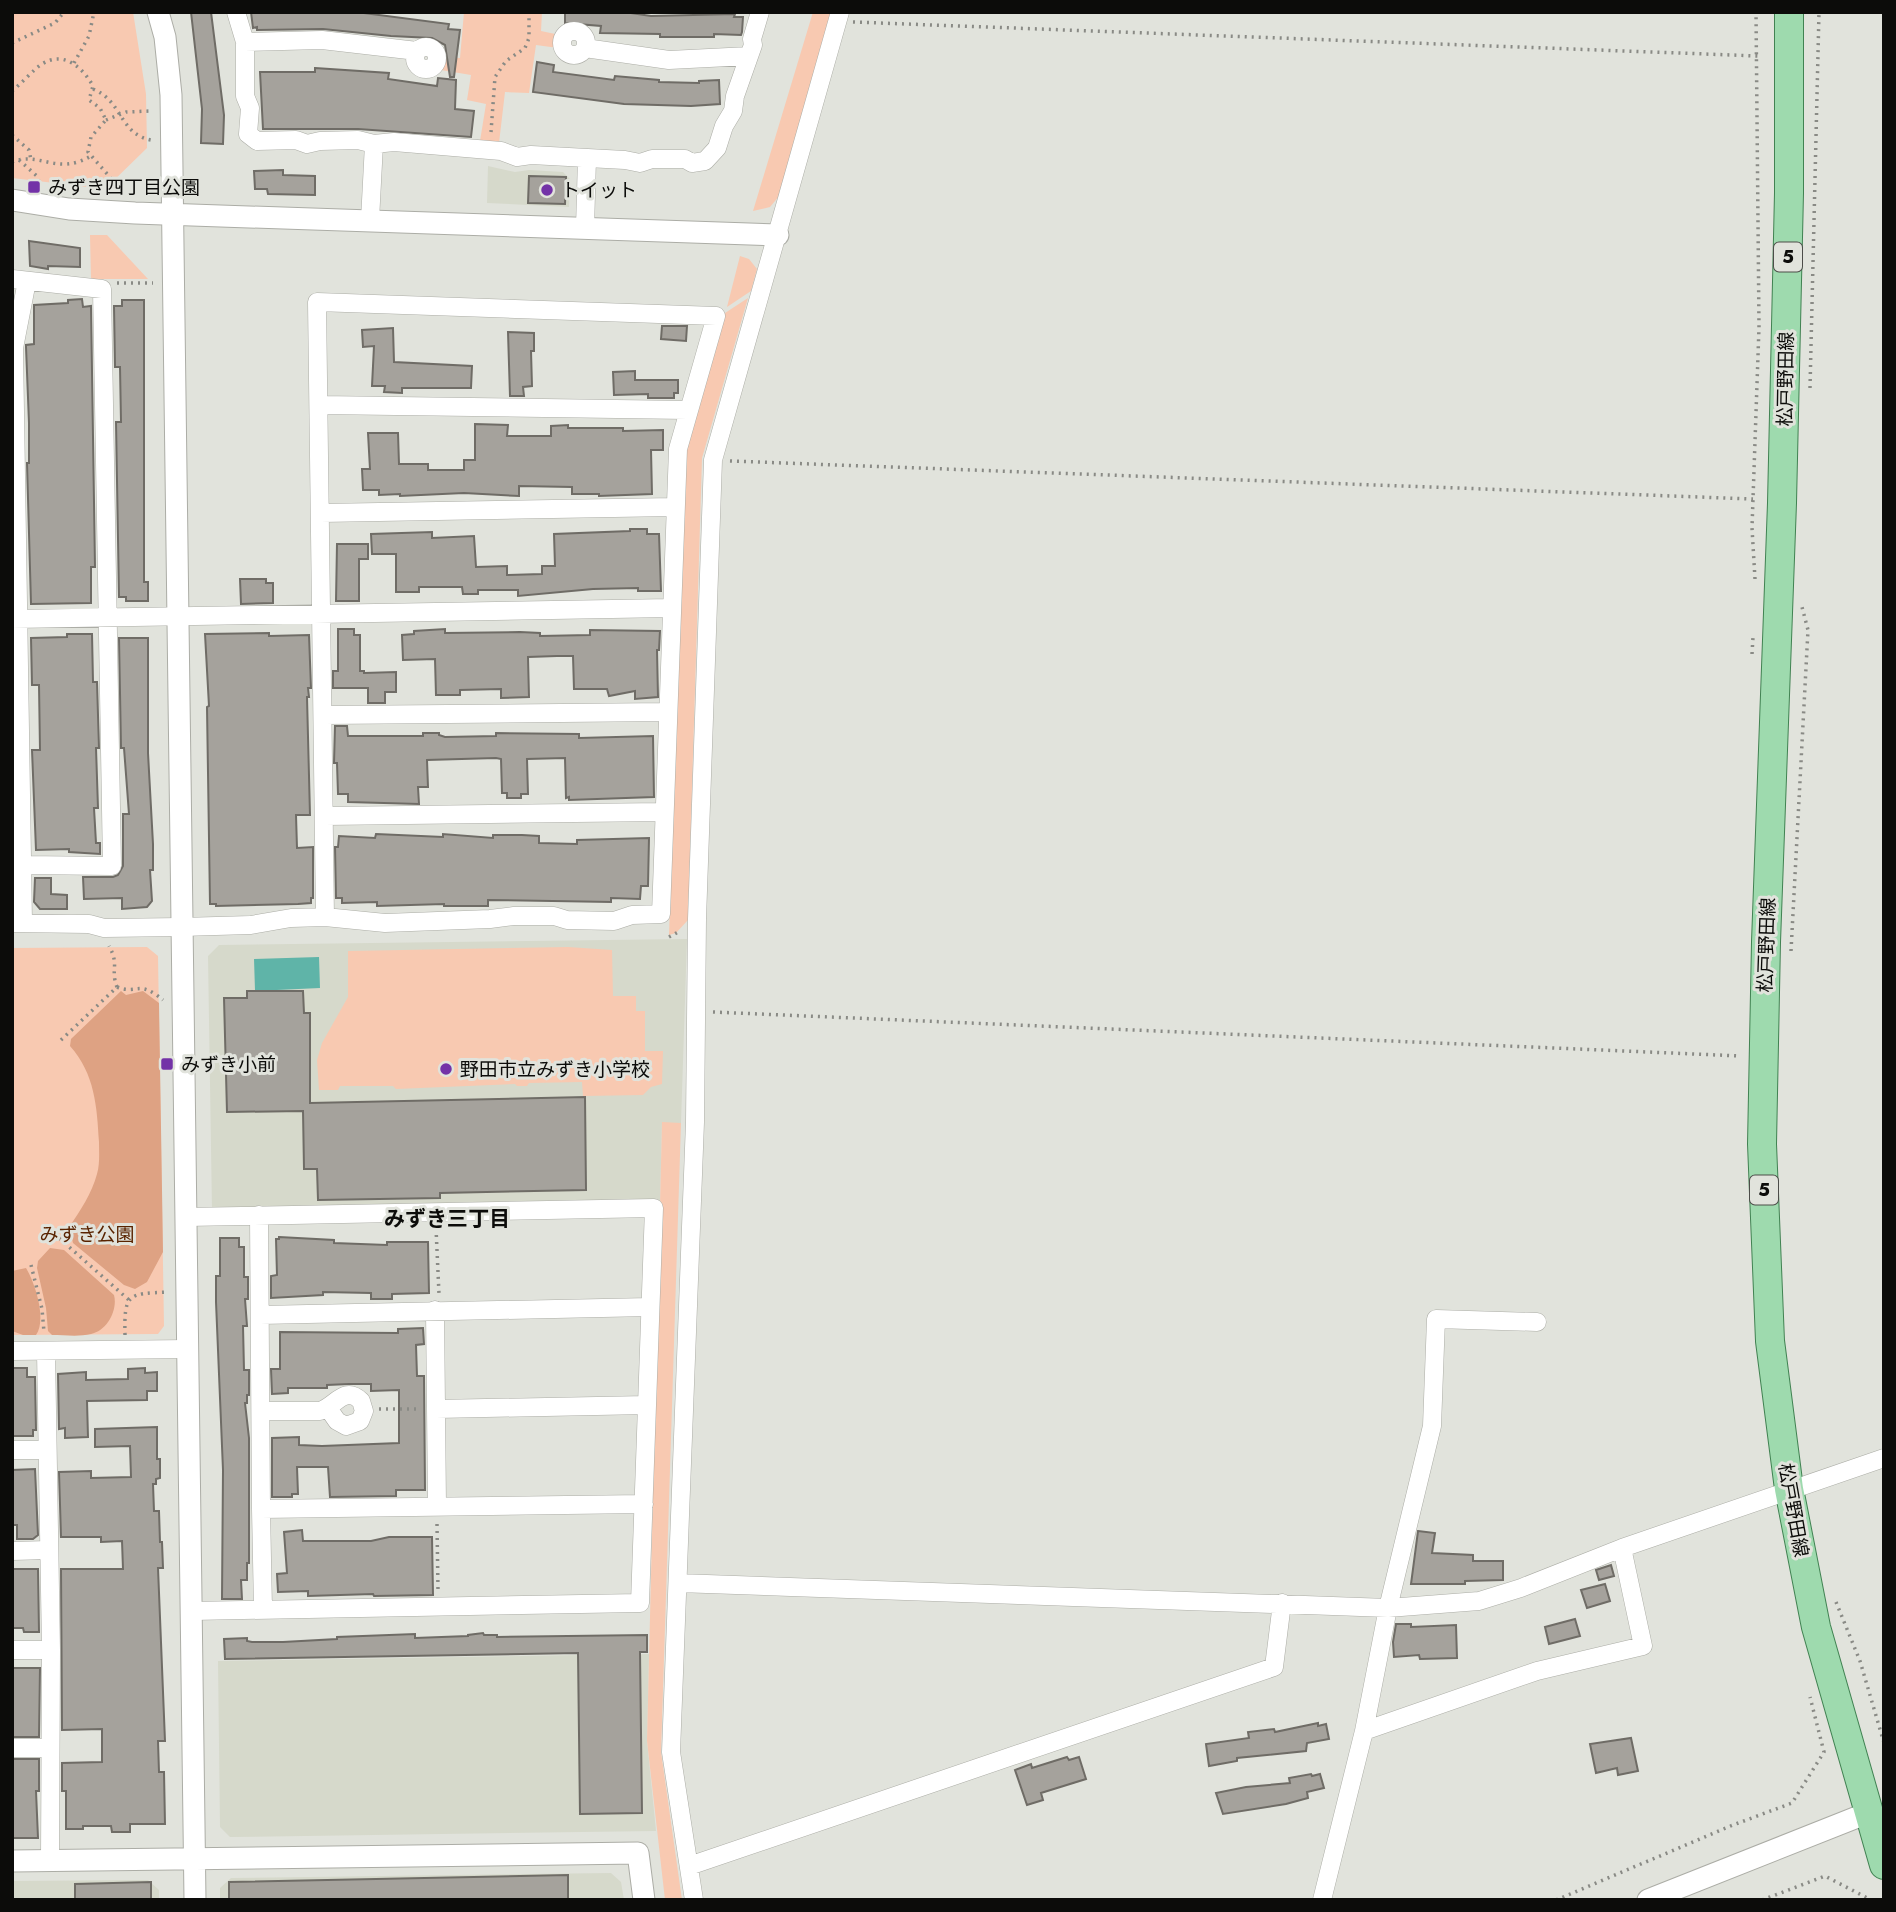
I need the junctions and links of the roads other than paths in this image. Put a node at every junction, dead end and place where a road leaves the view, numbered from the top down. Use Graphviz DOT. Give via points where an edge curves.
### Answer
graph roads {
  1 [pos="158,12"];
  2 [pos="236,12"];
  3 [pos="760,12"];
  4 [pos="1789,12"];
  5 [pos="839,17"];
  6 [pos="245,42"];
  7 [pos="585,48"];
  8 [pos="417,51"];
  9 [pos="749,56"];
  10 [pos="374,144"];
  11 [pos="587,158"];
  12 [pos="12,200"];
  13 [pos="173,214"];
  14 [pos="370,220"];
  15 [pos="585,228"];
  16 [pos="778,235"];
  17 [pos="20,280"];
  18 [pos="319,405"];
  19 [pos="688,410"];
  20 [pos="674,507"];
  21 [pos="321,513"];
  22 [pos="671,608"];
  23 [pos="321,614"];
  24 [pos="106,616"];
  25 [pos="177,616"];
  26 [pos="15,618"];
  27 [pos="668,712"];
  28 [pos="324,715"];
  29 [pos="664,812"];
  30 [pos="325,816"];
  31 [pos="17,839"];
  32 [pos="23,865"];
  33 [pos="325,917"];
  34 [pos="18,923"];
  35 [pos="181,928"];
  36 [pos="259,1215"];
  37 [pos="186,1217"];
  38 [pos="650,1307"];
  39 [pos="437,1310"];
  40 [pos="260,1315"];
  41 [pos="1537,1322"];
  42 [pos="45,1344"];
  43 [pos="188,1349"];
  44 [pos="12,1352"];
  45 [pos="647,1405"];
  46 [pos="328,1408"];
  47 [pos="436,1409"];
  48 [pos="261,1411"];
  49 [pos="12,1450"];
  50 [pos="46,1450"];
  51 [pos="1884,1458"];
  52 [pos="1789,1489"];
  53 [pos="644,1504"];
  54 [pos="437,1507"];
  55 [pos="261,1508"];
  56 [pos="1622,1548"];
  57 [pos="49,1550"];
  58 [pos="12,1551"];
  59 [pos="678,1583"];
  60 [pos="1282,1603"];
  61 [pos="1388,1608"];
  62 [pos="263,1609"];
  63 [pos="192,1611"];
  64 [pos="12,1650"];
  65 [pos="51,1650"];
  66 [pos="1364,1731"];
  67 [pos="12,1748"];
  68 [pos="50,1748"];
  69 [pos="1870,1812"];
  70 [pos="195,1858"];
  71 [pos="50,1860"];
  72 [pos="12,1861"];
  73 [pos="689,1866"];
  74 [pos="1884,1866"];
  75 [pos="195,1900"];
  76 [pos="644,1900"];
  77 [pos="694,1900"];
  78 [pos="1322,1900"];
  79 [pos="1648,1900"];
  1 -- 13 [label="street" via="171,94"];
  2 -- 6 [label="street"];
  3 -- 9 [label="street"];
  4 -- 52 [label="main road, 松戸野田線 / 5" via="1783,489 1762,1144 1770,1341"];
  5 -- 16 [label="street"];
  6 -- 8 [label="street" via="322,40"];
  6 -- 10 [label="street" via="248,134 257,141 358,140"];
  7 -- 9 [label="street" via="669,60"];
  9 -- 11 [label="street" via="733,111 717,148 705,161 652,159 640,163"];
  10 -- 11 [label="street" via="501,151 517,157"];
  10 -- 14 [label="street"];
  11 -- 15 [label="street"];
  12 -- 13 [label="street" via="69,209"];
  13 -- 14 [label="street"];
  13 -- 25 [label="street"];
  14 -- 15 [label="street"];
  15 -- 16 [label="street"];
  16 -- 59 [label="street" via="713,460"];
  17 -- 24 [label="street" via="102,289"];
  17 -- 26 [label="street" via="14,348"];
  18 -- 19 [label="street"];
  18 -- 19 [label="street" via="317,302 716,316"];
  18 -- 21 [label="street"];
  19 -- 20 [label="street" via="678,449"];
  20 -- 21 [label="street"];
  20 -- 22 [label="street"];
  21 -- 23 [label="street"];
  22 -- 23 [label="street"];
  22 -- 27 [label="street"];
  23 -- 25 [label="street"];
  23 -- 28 [label="street"];
  24 -- 25 [label="street"];
  24 -- 26 [label="street"];
  24 -- 32 [label="street" via="112,866"];
  25 -- 35 [label="street"];
  26 -- 31 [label="street"];
  27 -- 28 [label="street"];
  27 -- 29 [label="street"];
  28 -- 30 [label="street"];
  29 -- 30 [label="street"];
  29 -- 33 [label="street" via="661,914 614,921 514,916 385,923"];
  30 -- 33 [label="street"];
  31 -- 32 [label="street"];
  32 -- 34 [label="street"];
  33 -- 35 [label="street"];
  34 -- 35 [label="street"];
  35 -- 37 [label="street"];
  36 -- 37 [label="street"];
  36 -- 38 [label="street" via="654,1208"];
  36 -- 40 [label="street"];
  37 -- 43 [label="street"];
  38 -- 39 [label="street"];
  38 -- 45 [label="street"];
  39 -- 40 [label="street"];
  39 -- 47 [label="street"];
  40 -- 48 [label="street"];
  41 -- 61 [label="street" via="1436,1319 1432,1426"];
  42 -- 43 [label="street"];
  42 -- 44 [label="street"];
  42 -- 50 [label="street"];
  43 -- 63 [label="street"];
  45 -- 47 [label="street"];
  45 -- 53 [label="street"];
  46 -- 46 [label="street" via="347,1394 358,1397 364,1409 360,1421 346,1426"];
  46 -- 48 [label="street"];
  47 -- 54 [label="street"];
  48 -- 55 [label="street"];
  49 -- 50 [label="street"];
  50 -- 57 [label="street"];
  51 -- 52 [label="street"];
  52 -- 56 [label="street"];
  52 -- 69 [label="main road, 松戸野田線 / 5" via="1816,1627"];
  53 -- 54 [label="street"];
  53 -- 62 [label="street" via="640,1602"];
  54 -- 55 [label="street"];
  55 -- 62 [label="street"];
  56 -- 61 [label="street" via="1479,1601"];
  56 -- 66 [label="street" via="1643,1646 1537,1671"];
  57 -- 58 [label="street"];
  57 -- 65 [label="street"];
  59 -- 60 [label="street"];
  59 -- 73 [label="street" via="671,1752"];
  60 -- 61 [label="street"];
  60 -- 73 [label="street" via="1274,1667"];
  61 -- 66 [label="street"];
  62 -- 63 [label="street"];
  63 -- 70 [label="street"];
  64 -- 65 [label="street"];
  65 -- 68 [label="street"];
  66 -- 78 [label="street"];
  67 -- 68 [label="street"];
  68 -- 71 [label="street"];
  69 -- 74 [label="main road, 松戸野田線 / 5"];
  69 -- 79 [label="street"];
  70 -- 71 [label="street"];
  70 -- 75 [label="street"];
  70 -- 76 [label="street" via="638,1853"];
  71 -- 72 [label="street"];
  73 -- 77 [label="street"];
}
